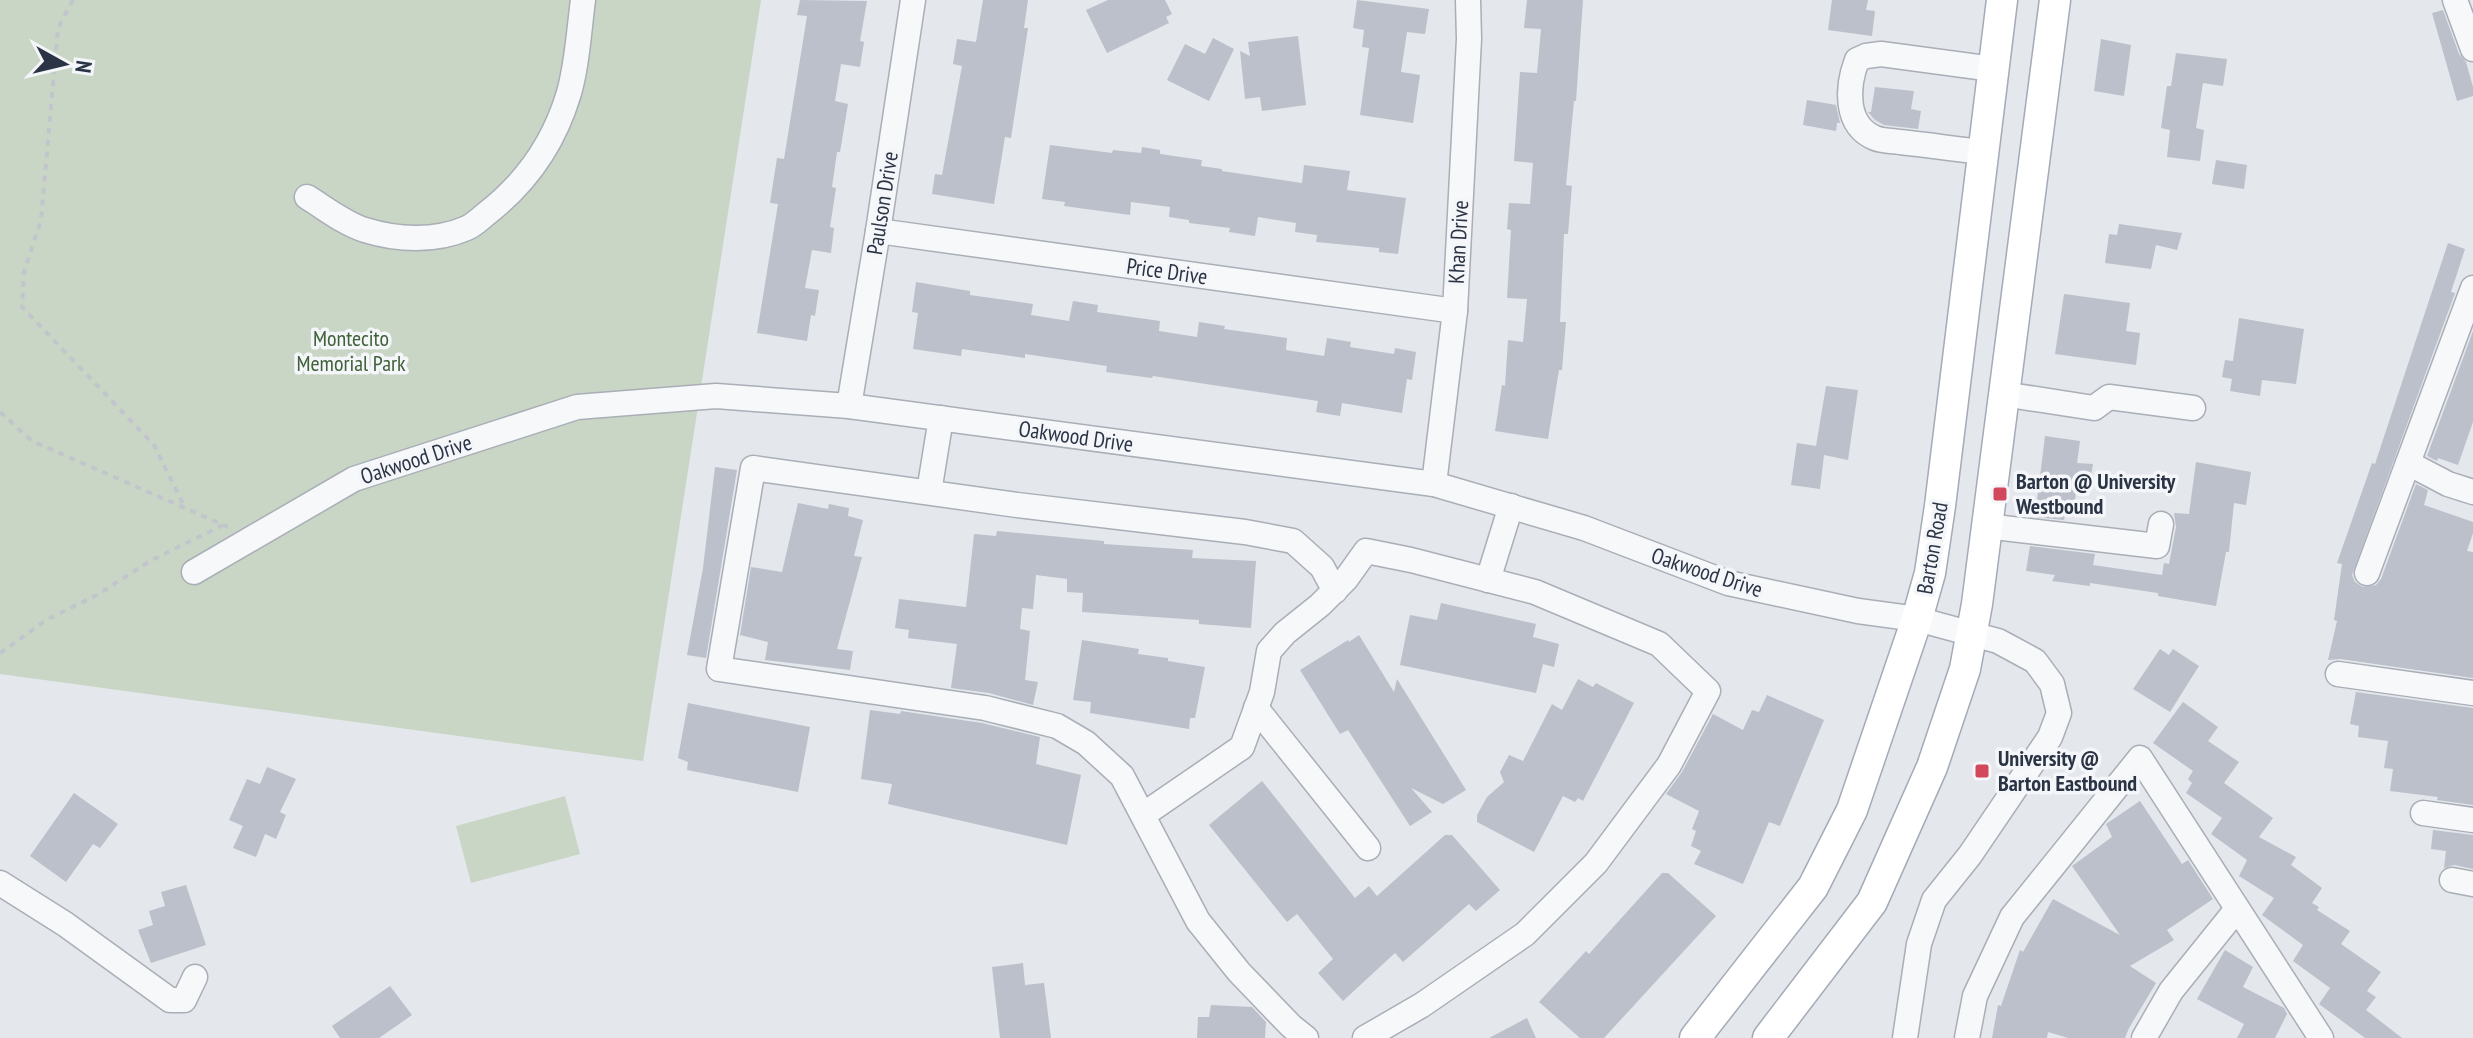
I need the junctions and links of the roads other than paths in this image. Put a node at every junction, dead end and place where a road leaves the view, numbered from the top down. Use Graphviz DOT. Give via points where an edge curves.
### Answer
graph roads {
  1 [pos="583,0"];
  2 [pos="913,0"];
  3 [pos="1468,0"];
  4 [pos="2002,0"];
  5 [pos="2055,0"];
  6 [pos="2455,0"];
  7 [pos="2473,49"];
  8 [pos="1993,69"];
  9 [pos="1982,152"];
  10 [pos="307,197"];
  11 [pos="878,231"];
  12 [pos="2473,288"];
  13 [pos="1455,311"];
  14 [pos="2003,394"];
  15 [pos="849,406"];
  16 [pos="2193,408"];
  17 [pos="941,418"];
  18 [pos="2408,463"];
  19 [pos="1434,484"];
  20 [pos="929,492"];
  21 [pos="2473,492"];
  22 [pos="1511,506"];
  23 [pos="2161,524"];
  24 [pos="1986,526"];
  25 [pos="194,572"];
  26 [pos="2367,573"];
  27 [pos="1488,580"];
  28 [pos="1335,591"];
  29 [pos="1917,619"];
  30 [pos="1973,634"];
  31 [pos="2338,674"];
  32 [pos="2473,693"];
  33 [pos="1256,708"];
  34 [pos="2423,813"];
  35 [pos="1143,815"];
  36 [pos="2473,820"];
  37 [pos="1368,848"];
  38 [pos="0,883"];
  39 [pos="2237,909"];
  40 [pos="195,977"];
  41 [pos="1306,1038"];
  42 [pos="1365,1038"];
  43 [pos="1695,1038"];
  44 [pos="1768,1038"];
  45 [pos="1905,1038"];
  46 [pos="1967,1038"];
  47 [pos="2144,1038"];
  48 [pos="2321,1038"];
  1 -- 10 [label="street" via="569,93 546,150 525,180 469,227 441,236 386,236 361,229"];
  2 -- 11 [label="street, Paulson Drive"];
  3 -- 13 [label="street, Khan Drive"];
  4 -- 8 [label="main road, Barton Road"];
  5 -- 14 [label="main road"];
  6 -- 7 [label="street"];
  8 -- 9 [label="main road, Barton Road"];
  8 -- 9 [label="street" via="1866,56 1857,60 1849,92 1858,125 1875,138"];
  9 -- 29 [label="main road, Barton Road" via="1932,560"];
  11 -- 13 [label="street, Price Drive"];
  11 -- 15 [label="street, Paulson Drive"];
  12 -- 18 [label="street"];
  13 -- 19 [label="street, Khan Drive"];
  14 -- 16 [label="street" via="2094,408 2109,397"];
  14 -- 24 [label="main road"];
  15 -- 17 [label="street, Oakwood Drive"];
  15 -- 25 [label="street, Oakwood Drive" via="716,396 577,407 354,479"];
  17 -- 19 [label="street, Oakwood Drive"];
  17 -- 20 [label="street"];
  18 -- 21 [label="street"];
  18 -- 26 [label="street"];
  19 -- 22 [label="street, Oakwood Drive"];
  20 -- 28 [label="street" via="1293,541 1322,567"];
  20 -- 35 [label="street" via="753,468 719,669 985,708 1057,726 1086,743 1122,776"];
  22 -- 27 [label="street"];
  22 -- 29 [label="street, Oakwood Drive" via="1728,583"];
  23 -- 24 [label="street" via="2157,546"];
  24 -- 30 [label="main road"];
  27 -- 28 [label="street" via="1366,551"];
  27 -- 42 [label="street" via="1535,592 1659,644 1708,691 1669,765 1586,873 1525,934"];
  28 -- 33 [label="street" via="1269,651"];
  29 -- 30 [label="street, Oakwood Drive"];
  29 -- 43 [label="main road, Barton Road" via="1852,810 1813,887"];
  30 -- 44 [label="main road" via="1932,767 1872,902"];
  30 -- 45 [label="street, Oakwood Drive" via="2035,661 2052,684 2059,713 2050,737 1934,900 1919,944"];
  31 -- 32 [label="street"];
  33 -- 35 [label="street" via="1242,747"];
  33 -- 37 [label="street"];
  34 -- 36 [label="street"];
  35 -- 41 [label="street" via="1198,921 1239,972"];
  38 -- 40 [label="street" via="170,1000 184,1000"];
  39 -- 46 [label="street" via="2140,758 2012,917 1975,996"];
  39 -- 47 [label="street" via="2171,991"];
  39 -- 48 [label="street"];
}
